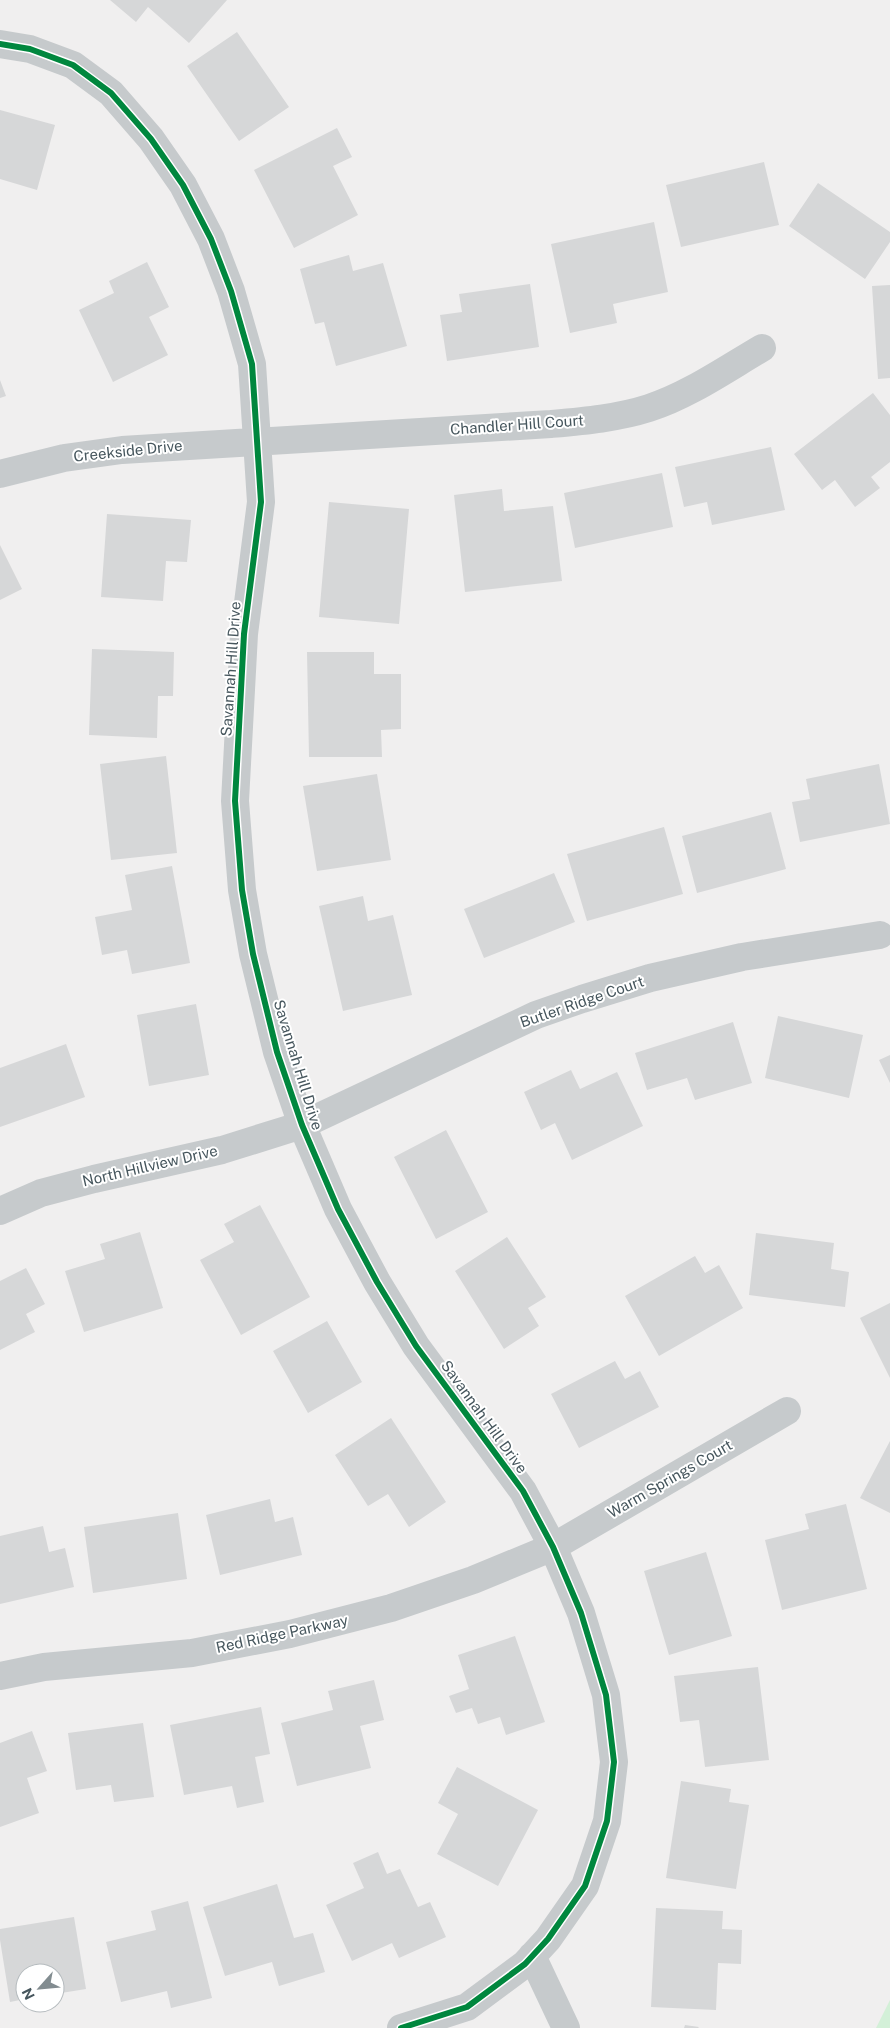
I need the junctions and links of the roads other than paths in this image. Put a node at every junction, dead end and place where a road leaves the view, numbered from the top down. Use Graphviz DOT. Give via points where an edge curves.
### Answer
graph roads {
  1 [pos="0,44"];
  2 [pos="762,348"];
  3 [pos="257,441"];
  4 [pos="0,474"];
  5 [pos="880,935"];
  6 [pos="302,1126"];
  7 [pos="0,1212"];
  8 [pos="787,1410"];
  9 [pos="553,1547"];
  10 [pos="0,1676"];
  11 [pos="532,1956"];
  12 [pos="472,2018"];
  13 [pos="401,2028"];
  14 [pos="566,2028"];
  1 -- 3 [label="street, Savannah Hill Drive" via="30,49 73,66 111,93 151,139 183,186 211,239 231,291 252,364"];
  2 -- 3 [label="street, Chandler Hill Court" via="689,390 650,408 604,418"];
  3 -- 4 [label="street, Creekside Drive" via="122,450 64,458"];
  3 -- 6 [label="street, Savannah Hill Drive" via="261,502 244,634 235,801 242,890 253,954 277,1052"];
  5 -- 6 [label="street, Butler Ridge Court" via="742,957 650,978 582,999 536,1015"];
  6 -- 7 [label="street, North Hillview Drive" via="222,1150 41,1193"];
  6 -- 9 [label="street, Savannah Hill Drive" via="338,1209 376,1282 416,1346 523,1491"];
  8 -- 9 [label="street, Warm Springs Court"];
  9 -- 10 [label="street, Red Ridge Parkway" via="473,1580 391,1608 290,1634 192,1653 44,1667"];
  9 -- 11 [label="street, Savannah Hill Drive" via="581,1613 606,1695 614,1762 607,1821 585,1886"];
  11 -- 12 [label="street, Savannah Hill Drive"];
  11 -- 14 [label="street"];
  12 -- 13 [label="street, Savannah Hill Drive"];
}
